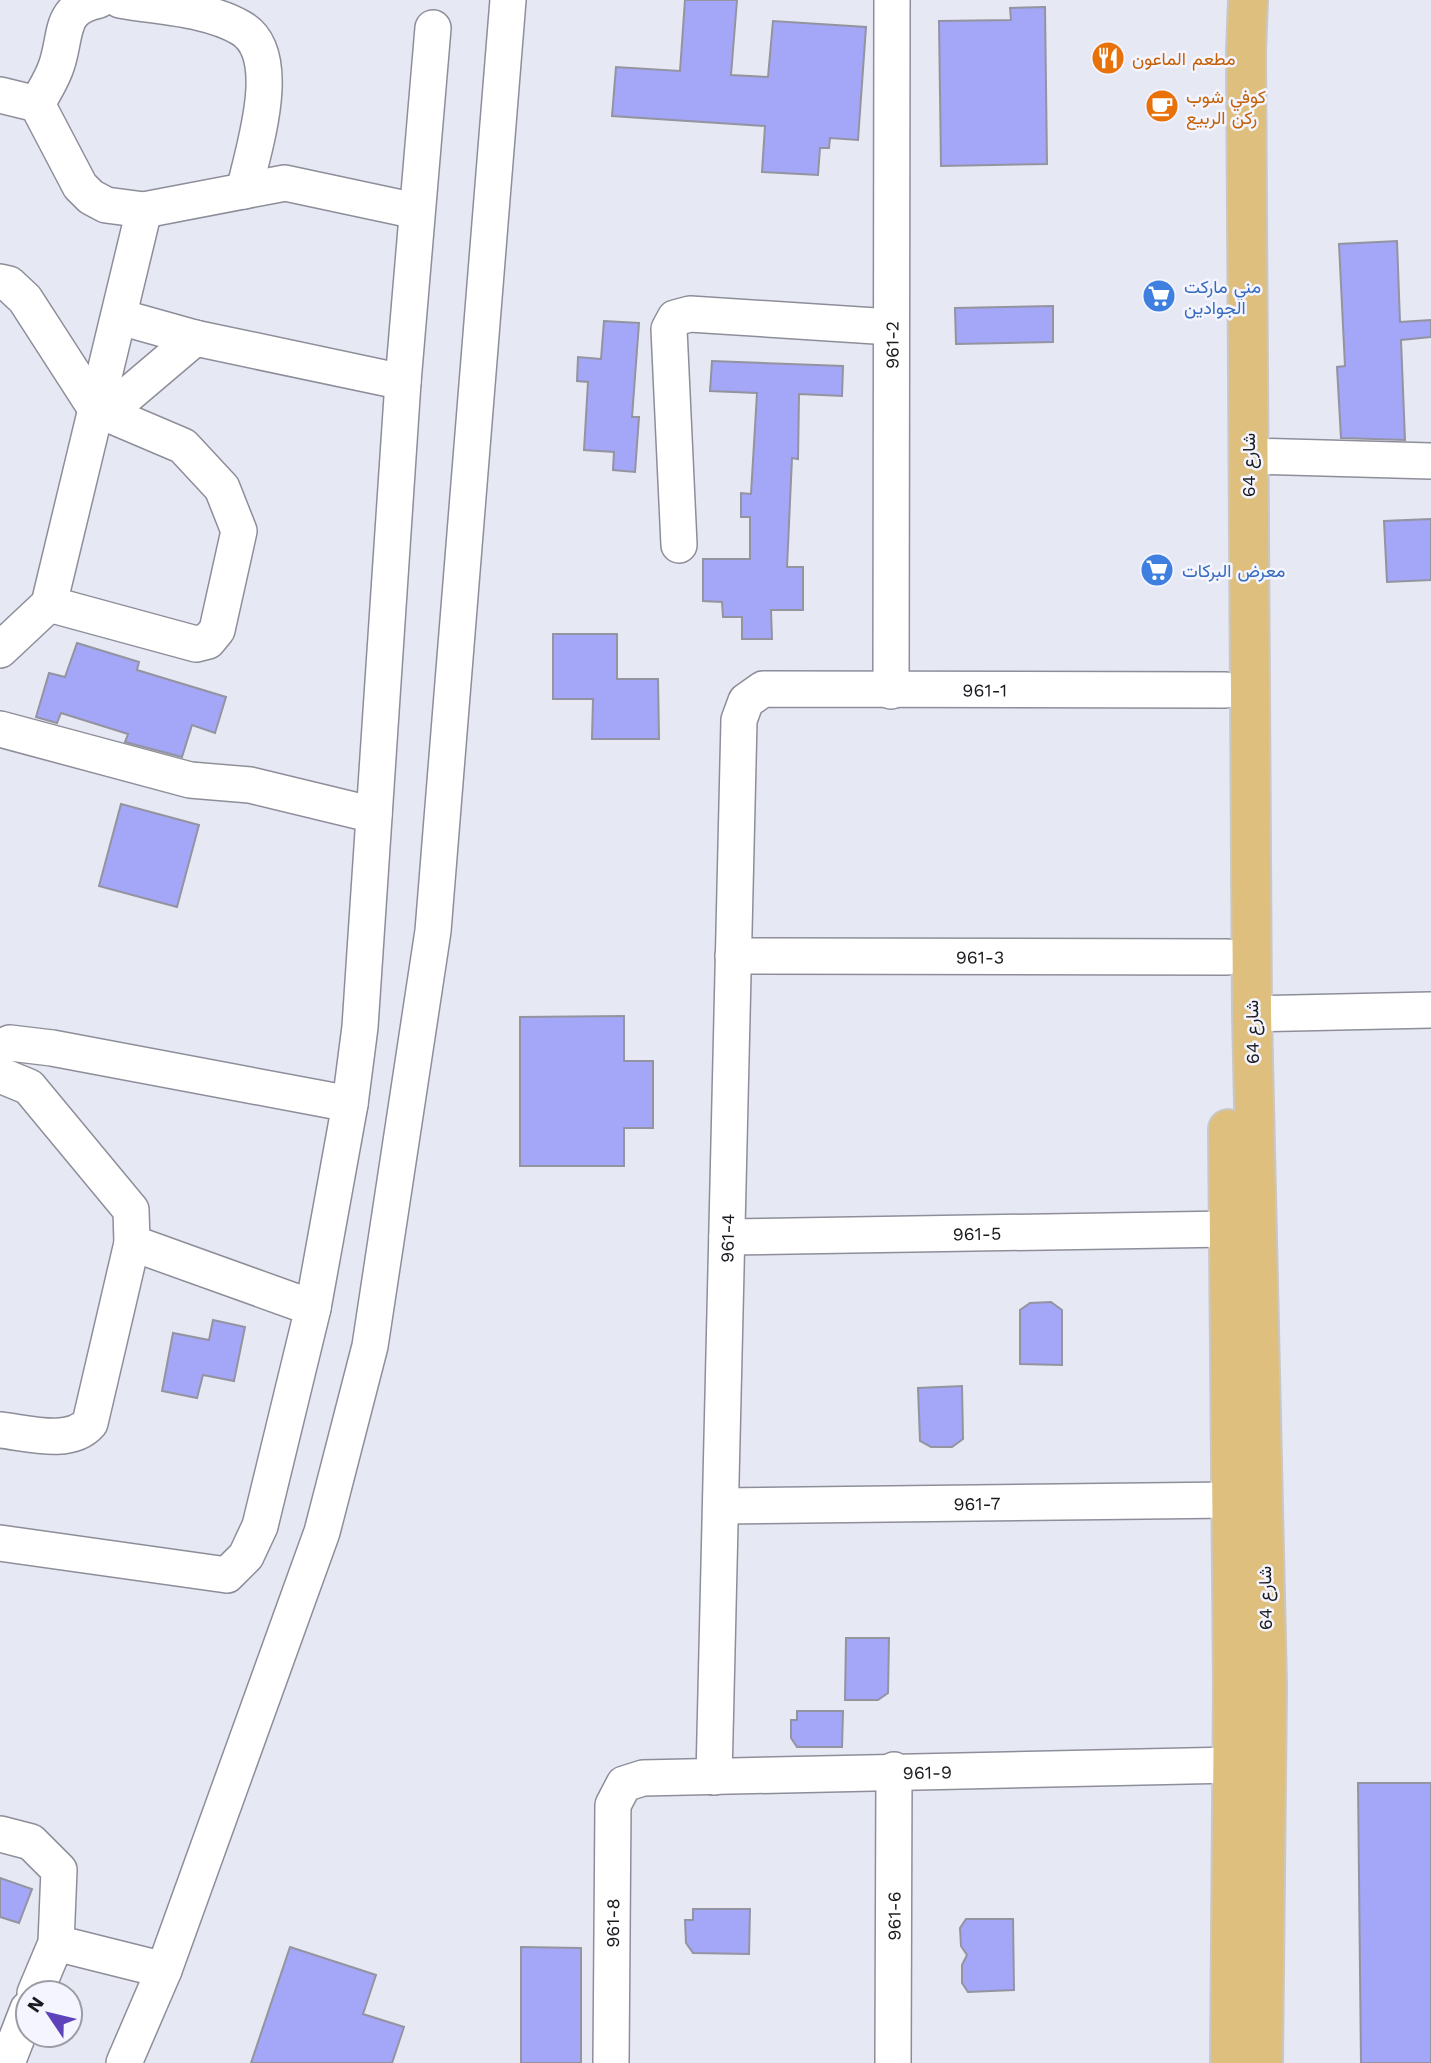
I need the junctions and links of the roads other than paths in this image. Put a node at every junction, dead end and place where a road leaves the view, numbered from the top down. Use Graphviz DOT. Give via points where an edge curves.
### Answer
graph roads {
  1 [pos="99,0"];
  2 [pos="120,0"];
  3 [pos="508,0"];
  4 [pos="892,0"];
  5 [pos="1223,0"];
  6 [pos="1248,0"];
  7 [pos="433,28"];
  8 [pos="0,94"];
  9 [pos="37,104"];
  10 [pos="244,191"];
  11 [pos="144,210"];
  12 [pos="416,211"];
  13 [pos="0,282"];
  14 [pos="120,317"];
  15 [pos="891,327"];
  16 [pos="195,338"];
  17 [pos="403,382"];
  18 [pos="98,410"];
  19 [pos="1248,456"];
  20 [pos="1431,461"];
  21 [pos="679,545"];
  22 [pos="49,604"];
  23 [pos="0,650"];
  24 [pos="1225,690"];
  25 [pos="891,691"];
  26 [pos="746,701"];
  27 [pos="0,729"];
  28 [pos="374,815"];
  29 [pos="733,956"];
  30 [pos="1227,957"];
  31 [pos="1431,1010"];
  32 [pos="1252,1014"];
  33 [pos="0,1047"];
  34 [pos="0,1075"];
  35 [pos="349,1104"];
  36 [pos="1229,1229"];
  37 [pos="727,1237"];
  38 [pos="132,1243"];
  39 [pos="313,1308"];
  40 [pos="0,1430"];
  41 [pos="1231,1500"];
  42 [pos="721,1506"];
  43 [pos="0,1543"];
  44 [pos="1233,1765"];
  45 [pos="894,1770"];
  46 [pos="714,1777"];
  47 [pos="624,1784"];
  48 [pos="0,1834"];
  49 [pos="56,1943"];
  50 [pos="164,1970"];
  51 [pos="41,1979"];
  52 [pos="14,2045"];
  53 [pos="7,2063"];
  54 [pos="124,2063"];
  55 [pos="611,2063"];
  56 [pos="893,2063"];
  57 [pos="1230,2063"];
  58 [pos="1263,2063"];
  1 -- 9 [label="street" via="76,8 64,25 57,64"];
  2 -- 10 [label="street" via="201,14 240,27 252,36 260,49 265,92"];
  3 -- 50 [label="street" via="433,930 370,1346 322,1532"];
  4 -- 15 [label="street, 961-2"];
  5 -- 24 [label="main road, شارع 64" via="1219,71"];
  6 -- 19 [label="main road, شارع 64"];
  7 -- 12 [label="street"];
  8 -- 9 [label="street"];
  9 -- 11 [label="street" via="80,186 91,197 106,205"];
  10 -- 11 [label="street"];
  10 -- 12 [label="street" via="285,183"];
  11 -- 14 [label="street"];
  12 -- 17 [label="street"];
  13 -- 18 [label="street" via="25,299"];
  14 -- 16 [label="street"];
  14 -- 18 [label="street"];
  15 -- 21 [label="street" via="690,314 675,318 668,328"];
  15 -- 25 [label="street, 961-2"];
  16 -- 17 [label="street"];
  16 -- 18 [label="street" via="129,394"];
  17 -- 28 [label="street"];
  18 -- 22 [label="street"];
  18 -- 22 [label="street" via="183,446 222,488 239,531 217,630 208,641 196,644"];
  19 -- 20 [label="street"];
  19 -- 32 [label="main road, شارع 64"];
  22 -- 23 [label="street"];
  24 -- 25 [label="street, 961-1"];
  24 -- 30 [label="main road, شارع 64"];
  25 -- 26 [label="street, 961-1" via="763,689"];
  26 -- 29 [label="street, 961-4" via="739,720"];
  27 -- 28 [label="street" via="190,780 250,785"];
  28 -- 35 [label="street" via="360,1027"];
  29 -- 30 [label="street, 961-3"];
  29 -- 37 [label="street, 961-4"];
  30 -- 36 [label="main road, شارع 64"];
  31 -- 32 [label="street"];
  32 -- 58 [label="main road, شارع 64" via="1267,1686"];
  33 -- 35 [label="street" via="10,1043 52,1048"];
  34 -- 38 [label="street" via="29,1087 131,1210"];
  35 -- 39 [label="street"];
  36 -- 37 [label="street, 961-5"];
  36 -- 41 [label="main road, شارع 64"];
  37 -- 42 [label="street, 961-4"];
  38 -- 39 [label="street"];
  38 -- 40 [label="street" via="90,1423 68,1437"];
  39 -- 43 [label="street" via="260,1525 246,1556 227,1575"];
  41 -- 42 [label="street, 961-7"];
  41 -- 44 [label="main road, شارع 64"];
  42 -- 46 [label="street, 961-4"];
  44 -- 45 [label="street, 961-9"];
  44 -- 57 [label="main road, شارع 64"];
  45 -- 46 [label="street, 961-9"];
  45 -- 56 [label="street, 961-6"];
  46 -- 47 [label="street, 961-9" via="643,1778"];
  47 -- 55 [label="street, 961-8" via="613,1805"];
  48 -- 49 [label="street" via="31,1842 59,1870"];
  49 -- 50 [label="street"];
  49 -- 51 [label="street"];
  50 -- 54 [label="street"];
  52 -- 53 [label="street"];
}
